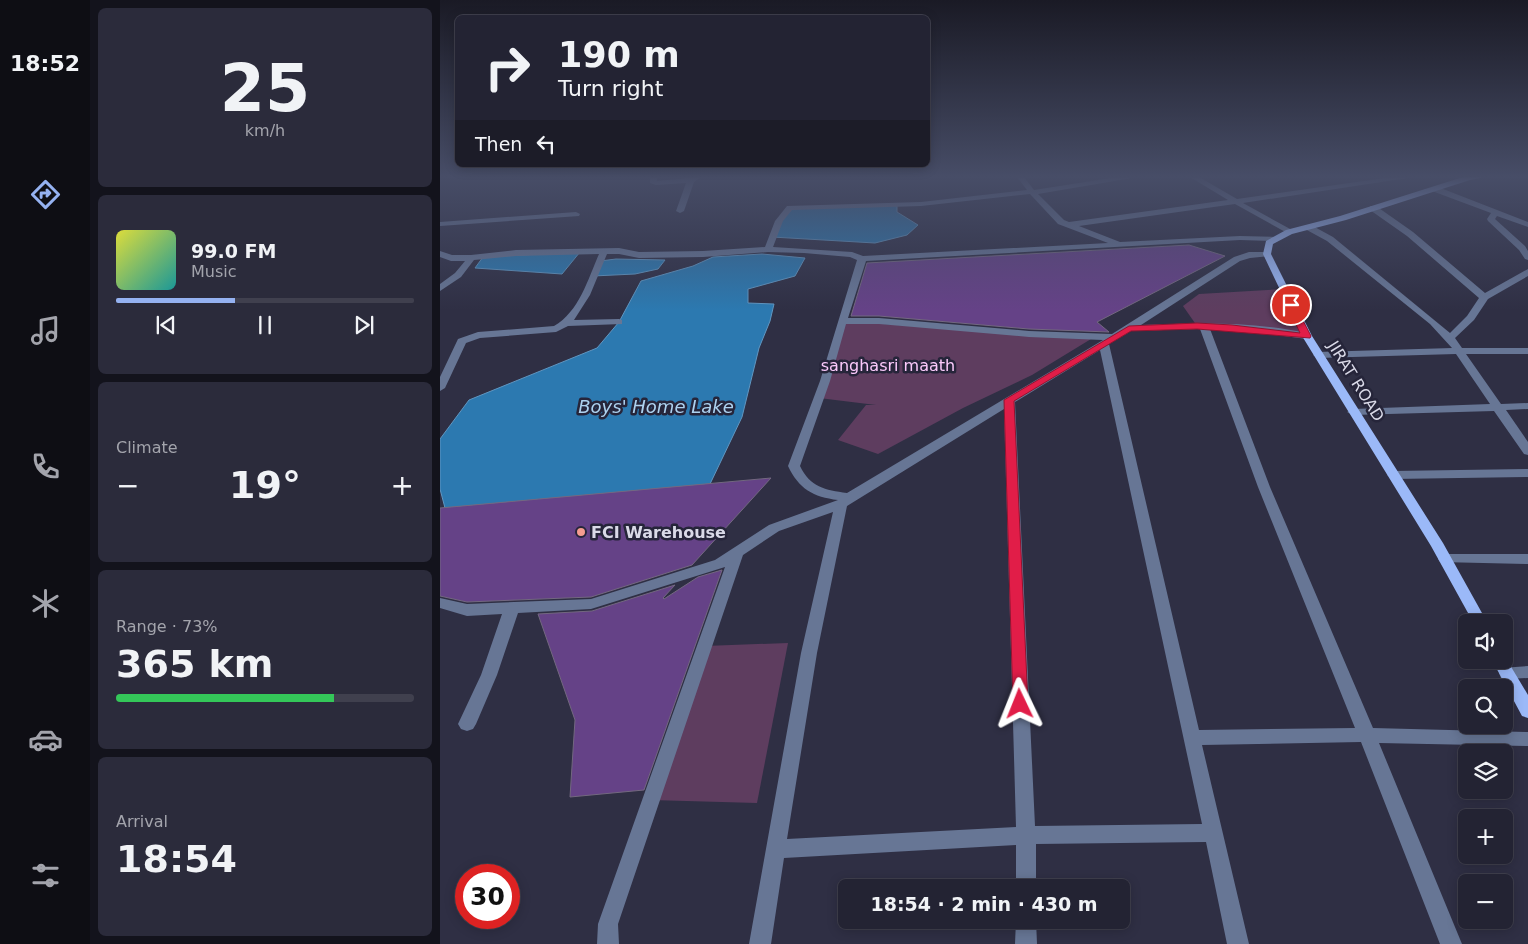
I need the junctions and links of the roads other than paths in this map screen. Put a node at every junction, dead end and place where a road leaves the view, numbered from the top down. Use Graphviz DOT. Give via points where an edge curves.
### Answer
graph roads {
  1 [pos="480,221"];
  2 [pos="778,221"];
  3 [pos="1060,221"];
  4 [pos="1097,221"];
  5 [pos="1269,221"];
  6 [pos="1328,221"];
  7 [pos="1392,221"];
  8 [pos="1493,221"];
  9 [pos="440,224"];
  10 [pos="1068,225"];
  11 [pos="1308,227"];
  12 [pos="1289,232"];
  13 [pos="1274,239"];
  14 [pos="1120,245"];
  15 [pos="768,249"];
  16 [pos="604,251"];
  17 [pos="440,254"];
  18 [pos="1267,254"];
  19 [pos="1528,257"];
  20 [pos="471,258"];
  21 [pos="862,259"];
  22 [pos="1528,272"];
  23 [pos="440,288"];
  24 [pos="1484,297"];
  25 [pos="842,321"];
  26 [pos="619,322"];
  27 [pos="567,323"];
  28 [pos="1204,326"];
  29 [pos="1129,328"];
  30 [pos="1307,336"];
  31 [pos="1450,338"];
  32 [pos="1109,340"];
  33 [pos="1458,351"];
  34 [pos="1528,352"];
  35 [pos="1318,355"];
  36 [pos="440,388"];
  37 [pos="1009,400"];
  38 [pos="1528,406"];
  39 [pos="1496,407"];
  40 [pos="1353,412"];
  41 [pos="1528,451"];
  42 [pos="1528,473"];
  43 [pos="1393,475"];
  44 [pos="845,500"];
  45 [pos="737,552"];
  46 [pos="1528,558"];
  47 [pos="1445,559"];
  48 [pos="440,603"];
  49 [pos="512,608"];
  50 [pos="1476,614"];
  51 [pos="1505,669"];
  52 [pos="1513,669"];
  53 [pos="1528,672"];
  54 [pos="1528,710"];
  55 [pos="467,724"];
  56 [pos="1368,735"];
  57 [pos="1192,738"];
  58 [pos="1528,739"];
  59 [pos="1213,833"];
  60 [pos="1026,835"];
  61 [pos="776,850"];
  62 [pos="1026,879"];
  63 [pos="1026,929"];
  64 [pos="608,944"];
  65 [pos="760,944"];
  66 [pos="1026,944"];
  67 [pos="1238,944"];
  68 [pos="1451,944"];
  1 -- 9 [label="street"];
  2 -- 15 [label="street"];
  3 -- 10 [label="street"];
  4 -- 10 [label="street"];
  5 -- 12 [label="street"];
  6 -- 11 [label="main road"];
  7 -- 24 [label="street"];
  8 -- 19 [label="street"];
  10 -- 14 [label="street"];
  11 -- 12 [label="main road"];
  11 -- 31 [label="street" via="1330,239"];
  12 -- 13 [label="main road"];
  13 -- 14 [label="street"];
  13 -- 18 [label="main road" via="1269,243"];
  14 -- 21 [label="street"];
  15 -- 16 [label="street" via="639,255"];
  15 -- 21 [label="street" via="852,255"];
  16 -- 20 [label="street" via="516,253"];
  16 -- 27 [label="street" via="588,289"];
  17 -- 20 [label="street" via="451,258"];
  18 -- 29 [label="street" via="1249,255 1237,260"];
  18 -- 30 [label="main road, JIRAT ROAD"];
  20 -- 23 [label="street" via="458,275"];
  21 -- 25 [label="street"];
  22 -- 24 [label="street"];
  24 -- 31 [label="street" via="1471,318"];
  25 -- 32 [label="street" via="879,321"];
  25 -- 44 [label="street" via="825,381 794,466 798,478 807,487"];
  26 -- 27 [label="street"];
  27 -- 36 [label="street" via="556,329 478,335 462,341"];
  28 -- 29 [label="street"];
  28 -- 30 [label="street"];
  28 -- 56 [label="street" via="1264,487"];
  29 -- 32 [label="street"];
  30 -- 35 [label="main road, JIRAT ROAD"];
  31 -- 33 [label="street"];
  32 -- 37 [label="street"];
  32 -- 57 [label="street"];
  33 -- 34 [label="street"];
  33 -- 35 [label="street"];
  33 -- 39 [label="street"];
  35 -- 40 [label="main road, JIRAT ROAD"];
  37 -- 44 [label="street"];
  37 -- 60 [label="street"];
  38 -- 39 [label="street"];
  39 -- 40 [label="street"];
  39 -- 41 [label="street"];
  40 -- 43 [label="main road, JIRAT ROAD"];
  42 -- 43 [label="street"];
  43 -- 47 [label="main road, JIRAT ROAD"];
  44 -- 45 [label="street" via="774,528"];
  44 -- 61 [label="street" via="809,653"];
  45 -- 49 [label="street" via="720,563 591,604"];
  45 -- 64 [label="street" via="608,924"];
  46 -- 47 [label="street"];
  47 -- 50 [label="main road, JIRAT ROAD"];
  48 -- 49 [label="street" via="467,610"];
  49 -- 55 [label="street" via="489,675"];
  51 -- 54 [label="main road"];
  52 -- 53 [label="street"];
  56 -- 57 [label="street"];
  56 -- 58 [label="street"];
  56 -- 68 [label="street"];
  57 -- 59 [label="street"];
  59 -- 60 [label="street"];
  59 -- 67 [label="street"];
  60 -- 61 [label="street"];
  60 -- 62 [label="street"];
  61 -- 65 [label="street"];
  63 -- 66 [label="street"];
}
